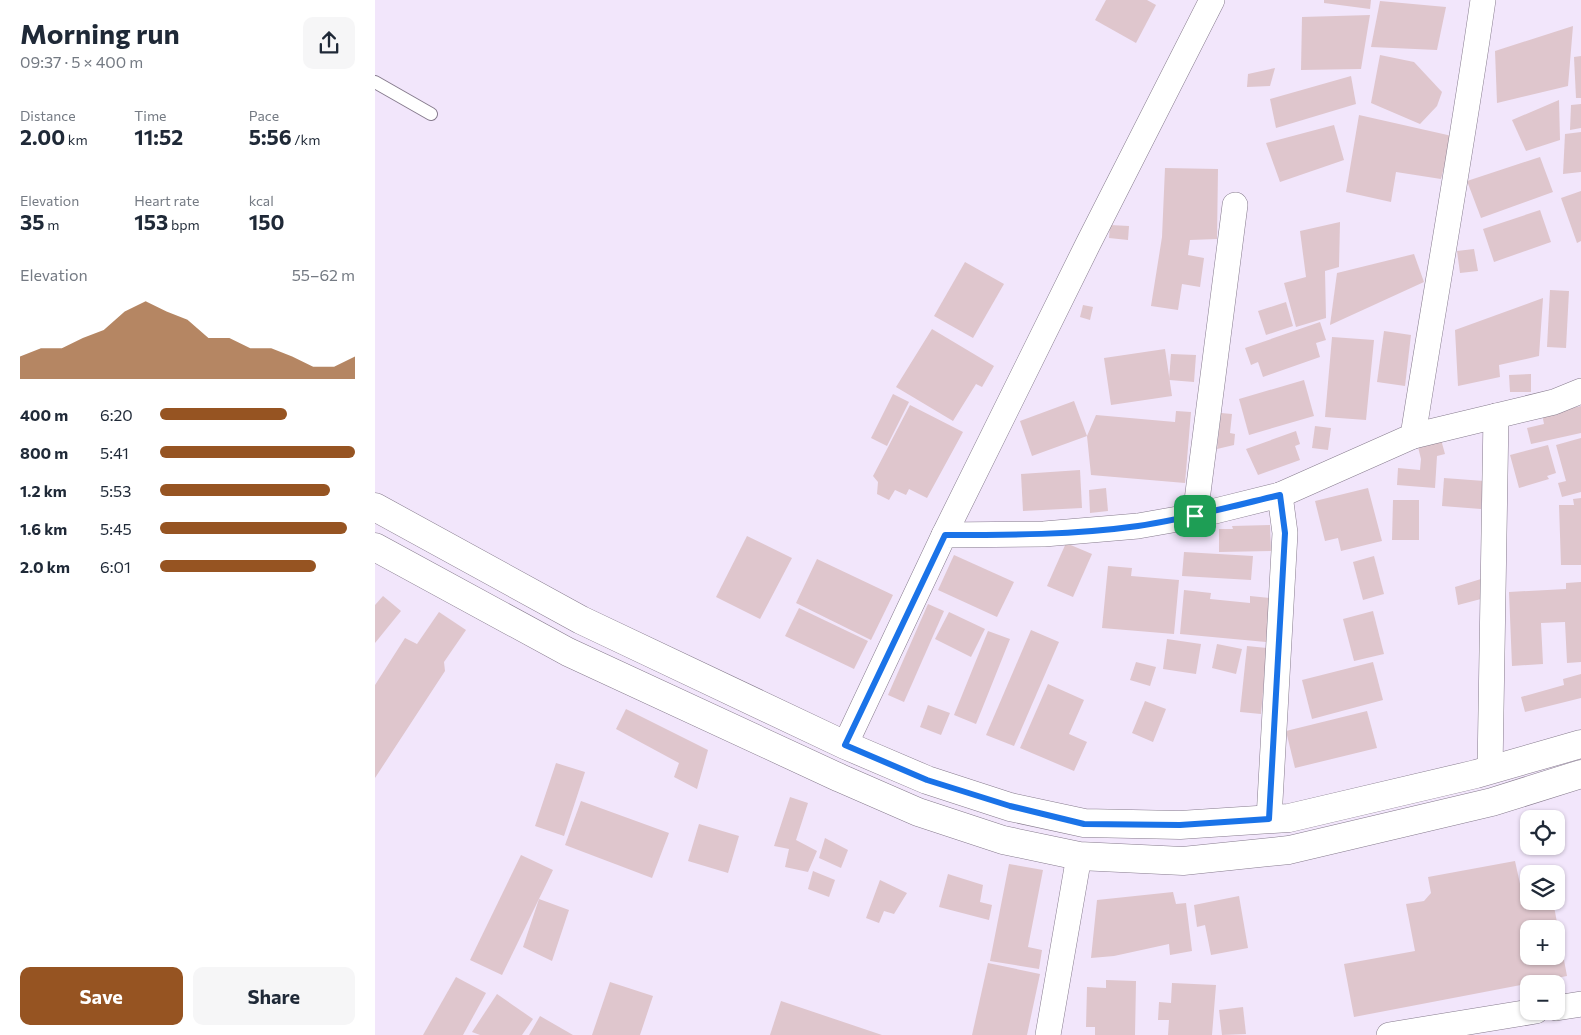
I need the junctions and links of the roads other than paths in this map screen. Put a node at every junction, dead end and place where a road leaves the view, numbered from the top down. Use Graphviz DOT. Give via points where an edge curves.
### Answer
graph roads {
  1 [pos="1212,0"];
  2 [pos="1483,0"];
  3 [pos="375,82"];
  4 [pos="431,114"];
  5 [pos="1235,205"];
  6 [pos="1581,392"];
  7 [pos="1496,416"];
  8 [pos="1413,436"];
  9 [pos="1280,495"];
  10 [pos="375,507"];
  11 [pos="1195,516"];
  12 [pos="945,535"];
  13 [pos="375,547"];
  14 [pos="1581,744"];
  15 [pos="845,745"];
  16 [pos="1490,770"];
  17 [pos="1581,774"];
  18 [pos="1269,819"];
  19 [pos="1079,856"];
  20 [pos="1581,1004"];
  21 [pos="1565,1007"];
  22 [pos="1520,1014"];
  23 [pos="1048,1035"];
  24 [pos="1389,1035"];
  1 -- 12 [label="street"];
  2 -- 8 [label="street"];
  3 -- 4 [label="lane"];
  5 -- 11 [label="street"];
  6 -- 7 [label="street"];
  7 -- 8 [label="street"];
  7 -- 16 [label="street"];
  8 -- 9 [label="street"];
  9 -- 11 [label="street"];
  9 -- 18 [label="street" via="1285,533"];
  10 -- 15 [label="main road" via="581,620"];
  11 -- 12 [label="street" via="1137,526 1044,534"];
  12 -- 15 [label="street"];
  13 -- 19 [label="main road" via="568,652 840,778 918,812 995,838"];
  14 -- 16 [label="main road"];
  15 -- 18 [label="main road" via="927,780 1010,806 1084,824 1180,825"];
  16 -- 18 [label="main road" via="1289,818"];
  17 -- 19 [label="main road" via="1492,802 1289,850 1183,861"];
  19 -- 23 [label="street"];
  20 -- 21 [label="street"];
  22 -- 24 [label="street"];
}
